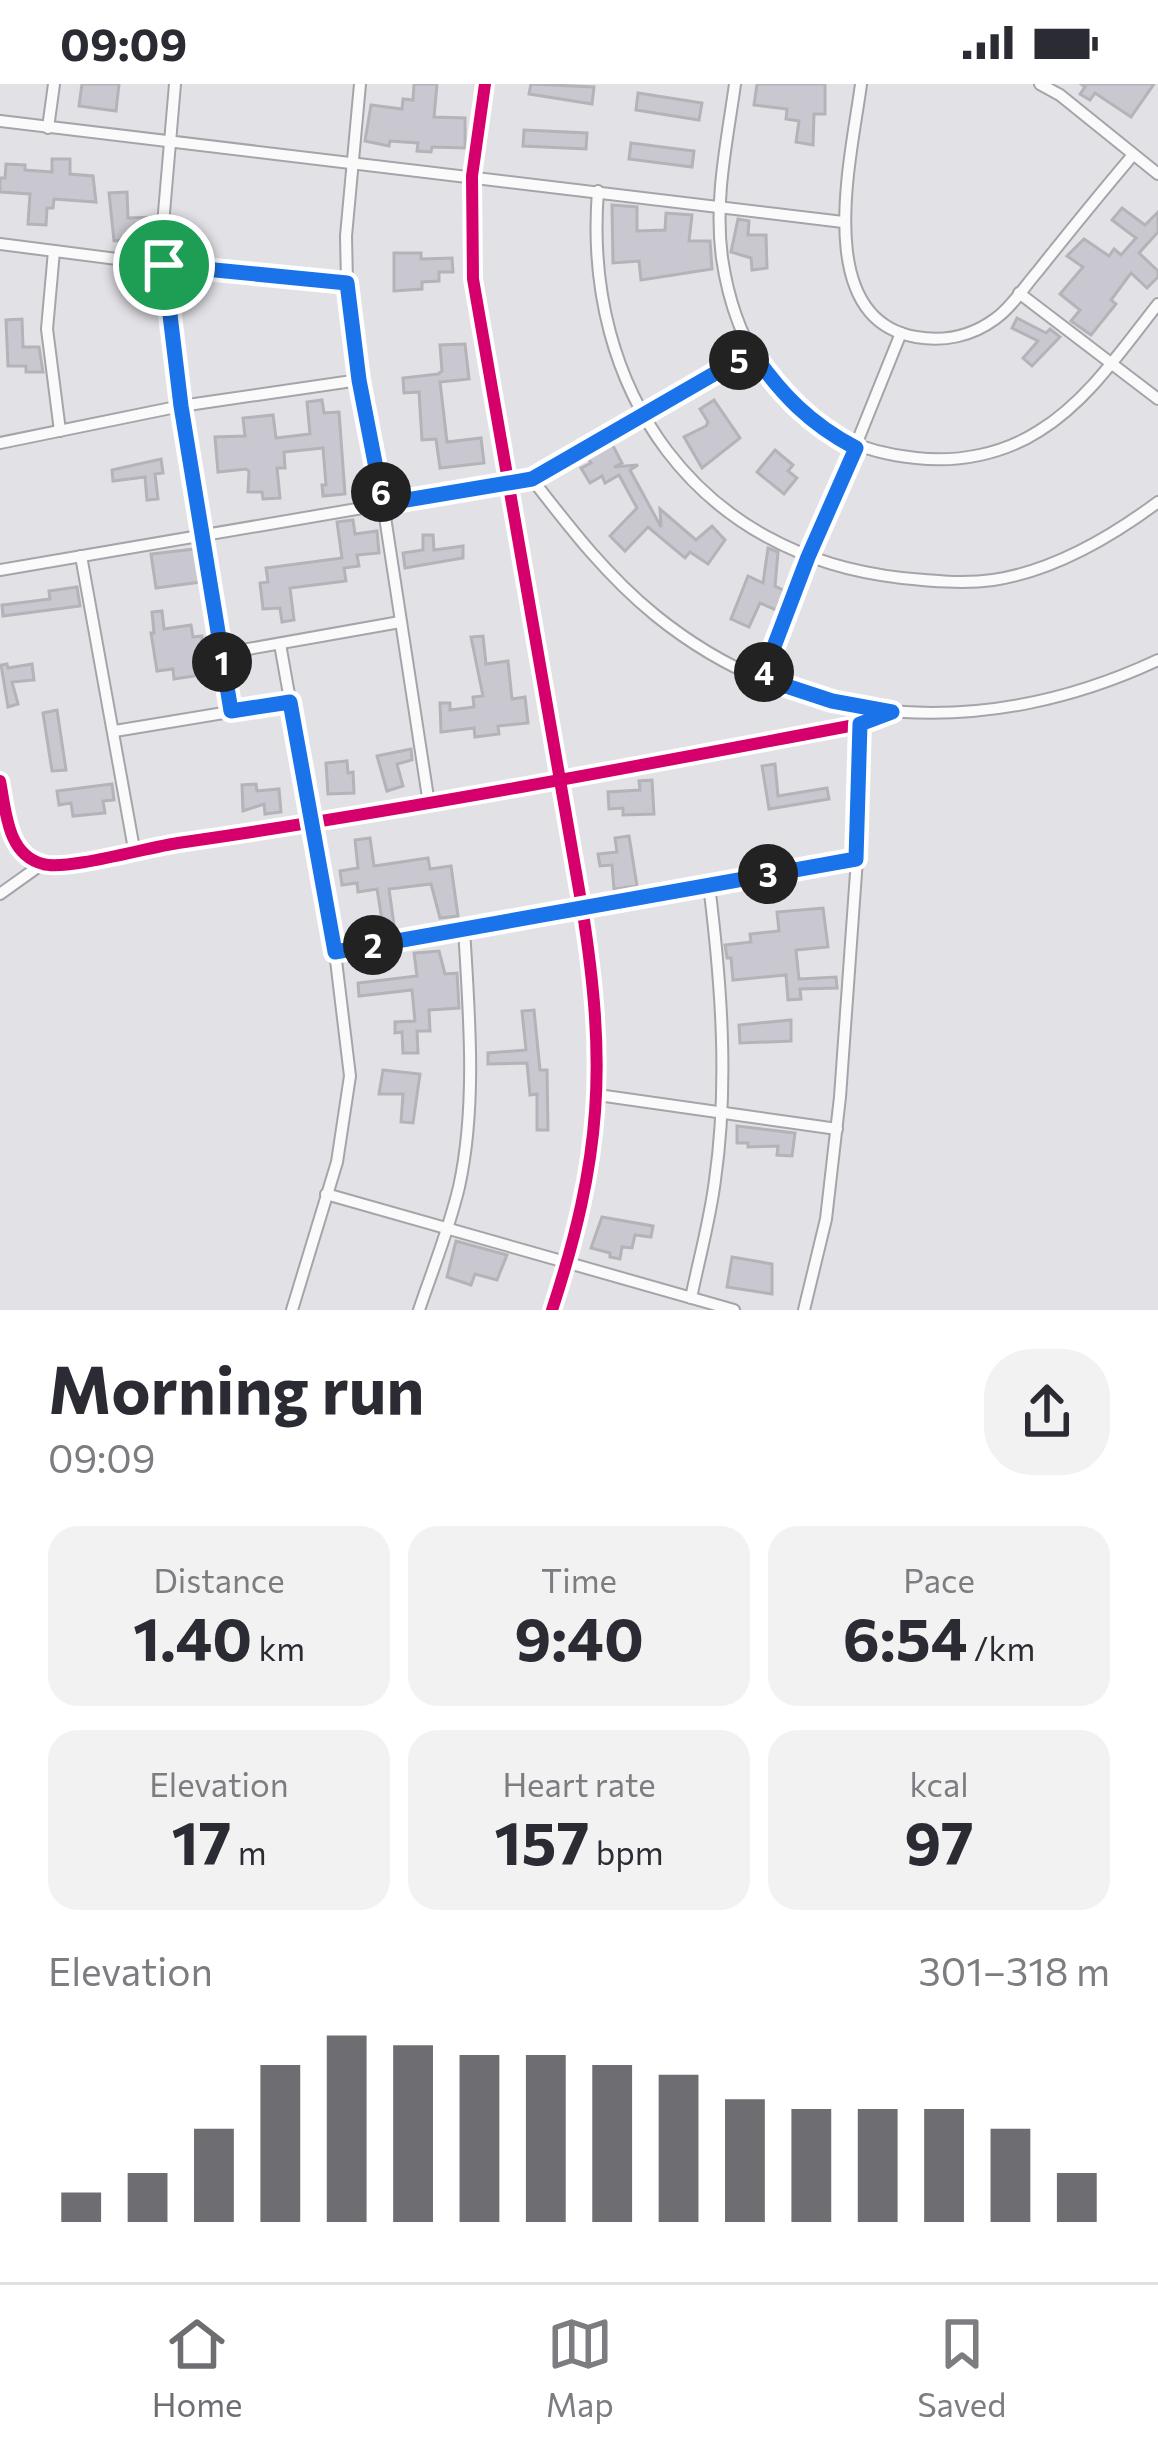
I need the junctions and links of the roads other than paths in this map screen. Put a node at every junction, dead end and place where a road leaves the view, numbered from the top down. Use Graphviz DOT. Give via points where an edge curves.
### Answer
graph roads {
  1 [pos="54,84"];
  2 [pos="175,84"];
  3 [pos="360,84"];
  4 [pos="484,84"];
  5 [pos="735,84"];
  6 [pos="861,84"];
  7 [pos="1040,84"];
  8 [pos="0,121"];
  9 [pos="48,128"];
  10 [pos="168,143"];
  11 [pos="1132,155"];
  12 [pos="352,164"];
  13 [pos="1158,174"];
  14 [pos="472,176"];
  15 [pos="598,191"];
  16 [pos="718,205"];
  17 [pos="843,222"];
  18 [pos="0,244"];
  19 [pos="54,251"];
  20 [pos="164,265"];
  21 [pos="347,283"];
  22 [pos="1019,293"];
  23 [pos="1158,304"];
  24 [pos="901,333"];
  25 [pos="752,352"];
  26 [pos="1112,362"];
  27 [pos="359,380"];
  28 [pos="1158,399"];
  29 [pos="181,406"];
  30 [pos="644,416"];
  31 [pos="60,430"];
  32 [pos="0,443"];
  33 [pos="856,448"];
  34 [pos="532,479"];
  35 [pos="508,482"];
  36 [pos="1158,502"];
  37 [pos="383,504"];
  38 [pos="201,534"];
  39 [pos="81,556"];
  40 [pos="808,557"];
  41 [pos="0,570"];
  42 [pos="400,622"];
  43 [pos="280,644"];
  44 [pos="220,653"];
  45 [pos="1158,660"];
  46 [pos="762,678"];
  47 [pos="290,702"];
  48 [pos="231,711"];
  49 [pos="892,712"];
  50 [pos="860,724"];
  51 [pos="115,731"];
  52 [pos="0,781"];
  53 [pos="560,781"];
  54 [pos="429,804"];
  55 [pos="314,823"];
  56 [pos="134,850"];
  57 [pos="856,859"];
  58 [pos="42,864"];
  59 [pos="710,885"];
  60 [pos="0,894"];
  61 [pos="582,907"];
  62 [pos="464,928"];
  63 [pos="335,952"];
  64 [pos="598,1095"];
  65 [pos="720,1110"];
  66 [pos="837,1129"];
  67 [pos="326,1194"];
  68 [pos="447,1228"];
  69 [pos="567,1263"];
  70 [pos="691,1298"];
  71 [pos="292,1310"];
  72 [pos="419,1310"];
  73 [pos="552,1310"];
  74 [pos="734,1310"];
  75 [pos="804,1310"];
  1 -- 9 [label="street"];
  2 -- 10 [label="street"];
  3 -- 12 [label="street"];
  4 -- 14 [label="street"];
  5 -- 16 [label="street"];
  6 -- 17 [label="street"];
  7 -- 11 [label="street"];
  8 -- 9 [label="street"];
  9 -- 10 [label="street"];
  10 -- 12 [label="street"];
  10 -- 20 [label="street"];
  11 -- 13 [label="street"];
  11 -- 22 [label="street"];
  12 -- 14 [label="street"];
  12 -- 21 [label="street"];
  14 -- 15 [label="street"];
  14 -- 35 [label="street" via="472,279"];
  15 -- 16 [label="street"];
  15 -- 30 [label="street" via="604,314"];
  16 -- 17 [label="street"];
  16 -- 25 [label="street" via="726,279"];
  17 -- 24 [label="street" via="861,299"];
  18 -- 19 [label="street"];
  19 -- 20 [label="street"];
  19 -- 31 [label="street" via="47,329"];
  20 -- 21 [label="street"];
  20 -- 29 [label="street"];
  21 -- 27 [label="street"];
  22 -- 24 [label="street" via="968,334"];
  22 -- 26 [label="street"];
  23 -- 26 [label="street"];
  24 -- 33 [label="street"];
  25 -- 30 [label="street"];
  25 -- 33 [label="street" via="807,418"];
  26 -- 28 [label="street"];
  26 -- 33 [label="street" via="1056,419 998,451 927,460"];
  27 -- 29 [label="street"];
  27 -- 37 [label="street"];
  29 -- 31 [label="street"];
  29 -- 38 [label="street"];
  30 -- 34 [label="street"];
  30 -- 40 [label="street" via="707,495"];
  31 -- 32 [label="street"];
  33 -- 40 [label="street"];
  34 -- 35 [label="street"];
  34 -- 46 [label="street" via="576,538 657,616"];
  35 -- 37 [label="street"];
  35 -- 53 [label="street"];
  36 -- 40 [label="street" via="1061,559 992,580 869,574"];
  37 -- 38 [label="street"];
  37 -- 42 [label="street"];
  38 -- 39 [label="street"];
  38 -- 44 [label="street"];
  39 -- 41 [label="street"];
  39 -- 51 [label="street"];
  40 -- 46 [label="street"];
  42 -- 43 [label="street"];
  42 -- 54 [label="street"];
  43 -- 44 [label="street"];
  43 -- 47 [label="street"];
  44 -- 48 [label="street"];
  45 -- 49 [label="street" via="1094,688 1010,709"];
  46 -- 49 [label="street"];
  47 -- 48 [label="street"];
  47 -- 55 [label="street"];
  48 -- 51 [label="street"];
  49 -- 50 [label="street"];
  50 -- 53 [label="street"];
  50 -- 57 [label="street"];
  51 -- 56 [label="street"];
  52 -- 58 [label="street" via="10,831"];
  53 -- 54 [label="street"];
  53 -- 61 [label="street"];
  54 -- 55 [label="street"];
  55 -- 56 [label="street"];
  55 -- 63 [label="street"];
  56 -- 58 [label="street"];
  57 -- 59 [label="street"];
  57 -- 66 [label="street"];
  58 -- 60 [label="street"];
  59 -- 61 [label="street"];
  59 -- 65 [label="street"];
  61 -- 62 [label="street"];
  61 -- 64 [label="street" via="595,988"];
  62 -- 63 [label="street"];
  62 -- 68 [label="street" via="465,1147"];
  63 -- 67 [label="street" via="350,1076"];
  64 -- 65 [label="street"];
  64 -- 69 [label="street" via="588,1184"];
  65 -- 66 [label="street"];
  65 -- 70 [label="street" via="716,1179"];
  66 -- 75 [label="street"];
  67 -- 68 [label="street"];
  67 -- 71 [label="street"];
  68 -- 69 [label="street"];
  68 -- 72 [label="street"];
  69 -- 70 [label="street"];
  69 -- 73 [label="street"];
  70 -- 74 [label="street"];
}
